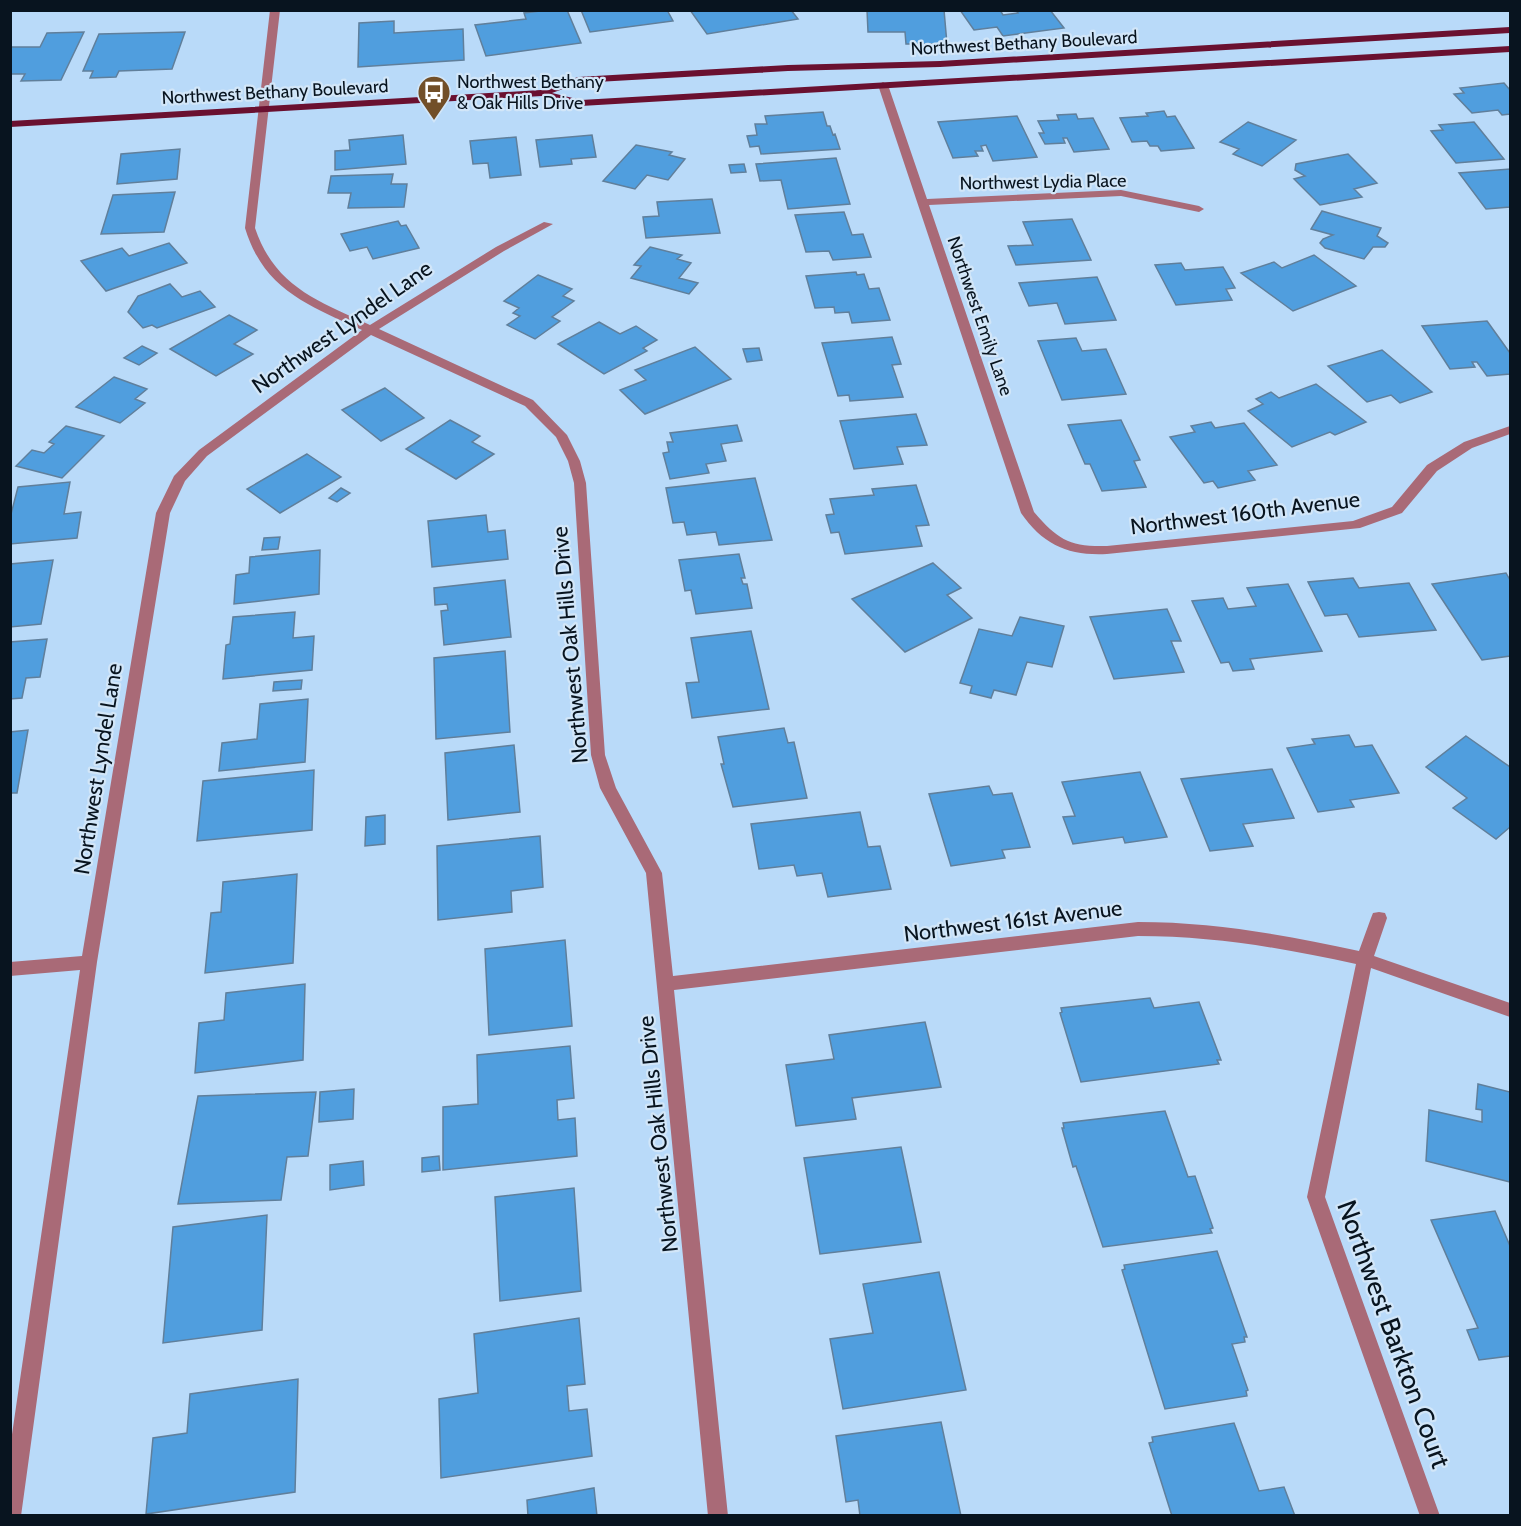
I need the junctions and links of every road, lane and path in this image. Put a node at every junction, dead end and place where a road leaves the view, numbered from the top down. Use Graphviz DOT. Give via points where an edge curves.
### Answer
graph roads {
  1 [pos="275,10"];
  2 [pos="1510,30"];
  3 [pos="1510,49"];
  4 [pos="883,85"];
  5 [pos="542,93"];
  6 [pos="264,109"];
  7 [pos="10,124"];
  8 [pos="922,202"];
  9 [pos="1199,209"];
  10 [pos="548,224"];
  11 [pos="370,330"];
  12 [pos="1510,430"];
  13 [pos="1062,547"];
  14 [pos="1379,918"];
  15 [pos="1365,959"];
  16 [pos="89,962"];
  17 [pos="10,969"];
  18 [pos="666,984"];
  19 [pos="1510,1010"];
  20 [pos="11,1515"];
  21 [pos="718,1515"];
  22 [pos="1430,1515"];
  1 -- 6 [label="street, Northwest Oak Hills Drive"];
  2 -- 5 [label="main road, Northwest Bethany Boulevard" via="940,64 578,80"];
  3 -- 4 [label="main road, Northwest Bethany Boulevard"];
  4 -- 5 [label="main road, Northwest Bethany Boulevard" via="581,103"];
  4 -- 8 [label="street, Northwest Emily Lane"];
  5 -- 6 [label="main road, Northwest Bethany Boulevard"];
  6 -- 7 [label="main road, Northwest Bethany Boulevard"];
  6 -- 11 [label="street, Northwest Oak Hills Drive" via="251,204 254,245 282,284"];
  8 -- 9 [label="street, Northwest Lydia Place" via="1121,193"];
  8 -- 13 [label="street, Northwest Emily Lane" via="1028,513 1047,537"];
  10 -- 11 [label="street, Northwest Lyndel Lane" via="500,249"];
  11 -- 16 [label="street, Northwest Lyndel Lane" via="203,453 179,480 163,513"];
  11 -- 18 [label="street, Northwest Oak Hills Drive" via="529,403 561,435 574,461 580,483 598,755 608,788 654,873"];
  12 -- 13 [label="street, Northwest 160th Avenue" via="1468,445 1432,468 1398,510 1355,525 1086,552"];
  14 -- 15 [label="street"];
  15 -- 18 [label="street, Northwest 161st Avenue" via="1281,941 1191,929 1138,929"];
  15 -- 19 [label="street, Northwest 161st Avenue"];
  15 -- 22 [label="street, Northwest Barkton Court" via="1316,1197"];
  16 -- 17 [label="street"];
  16 -- 20 [label="street, Northwest Lyndel Lane"];
  18 -- 21 [label="street, Northwest Oak Hills Drive"];
}
